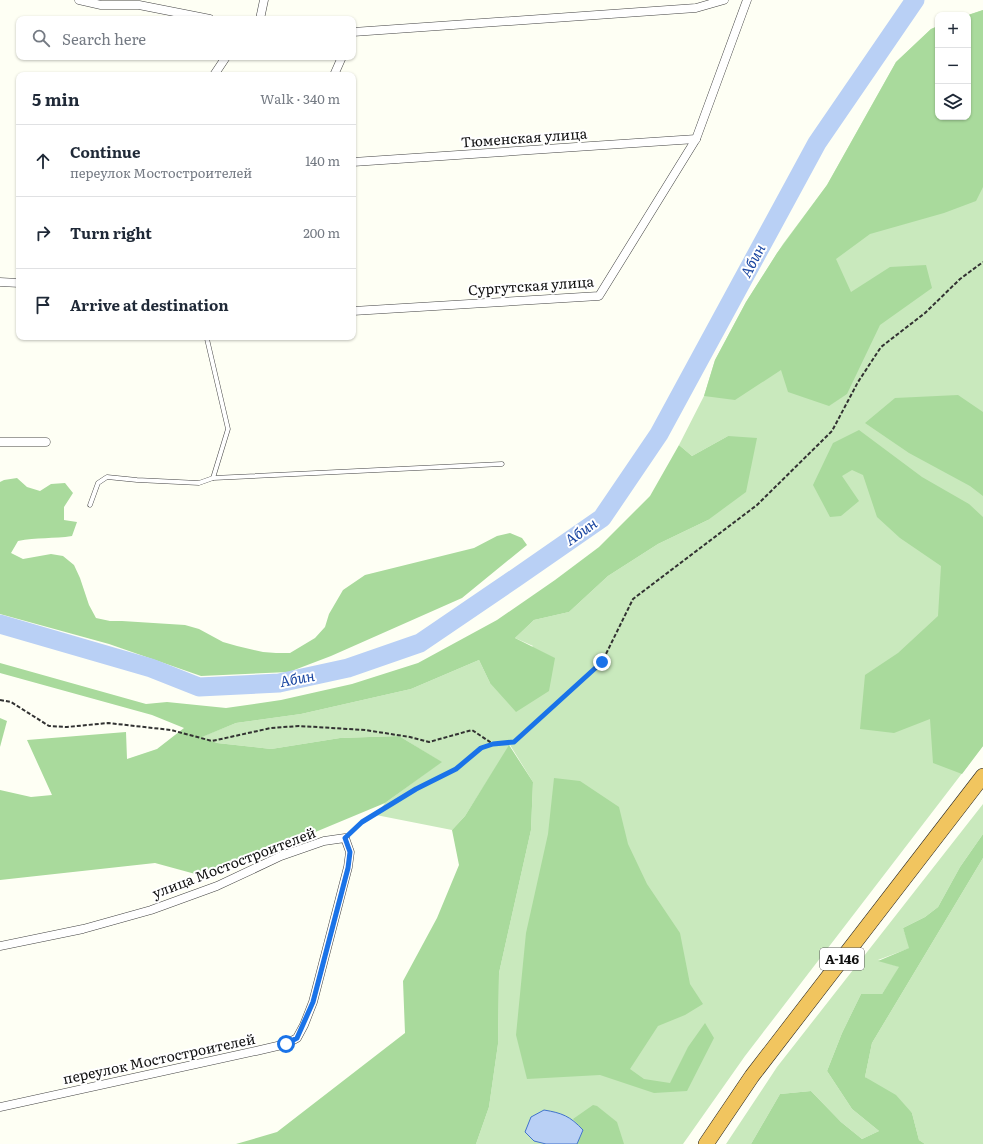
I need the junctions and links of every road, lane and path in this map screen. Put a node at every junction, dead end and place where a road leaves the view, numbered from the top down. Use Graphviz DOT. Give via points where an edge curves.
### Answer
graph roads {
  1 [pos="79,0"];
  2 [pos="264,0"];
  3 [pos="724,0"];
  4 [pos="747,0"];
  5 [pos="195,16"];
  6 [pos="261,16"];
  7 [pos="356,32"];
  8 [pos="224,60"];
  9 [pos="341,60"];
  10 [pos="216,72"];
  11 [pos="335,72"];
  12 [pos="696,139"];
  13 [pos="356,162"];
  14 [pos="983,262"];
  15 [pos="0,282"];
  16 [pos="16,283"];
  17 [pos="356,311"];
  18 [pos="208,340"];
  19 [pos="0,442"];
  20 [pos="46,442"];
  21 [pos="502,464"];
  22 [pos="213,478"];
  23 [pos="90,505"];
  24 [pos="0,700"];
  25 [pos="493,744"];
  26 [pos="983,776"];
  27 [pos="345,838"];
  28 [pos="0,946"];
  29 [pos="0,1107"];
  30 [pos="706,1144"];
  1 -- 5 [label="street" via="101,5 139,5"];
  2 -- 6 [label="street"];
  3 -- 7 [label="street" via="696,8"];
  4 -- 12 [label="street"];
  8 -- 10 [label="street"];
  9 -- 11 [label="street"];
  12 -- 13 [label="street, Тюменская улица"];
  12 -- 17 [label="street, Сургутская улица" via="599,296"];
  14 -- 25 [label="path" via="925,313 881,347 858,382 832,431 757,505 633,599 602,662 514,742"];
  15 -- 16 [label="street"];
  18 -- 22 [label="lane" via="228,430"];
  19 -- 20 [label="street"];
  21 -- 22 [label="lane"];
  22 -- 23 [label="lane" via="199,483 107,477 98,483"];
  24 -- 25 [label="path" via="11,702 49,726 108,723 171,730 212,741 272,728 299,726 365,730 429,742 472,730"];
  25 -- 27 [label="path" via="481,748 456,769 416,789 362,822"];
  26 -- 30 [label="highway, А-146" via="752,1076"];
  27 -- 28 [label="street, улица Мостостроителей" via="324,841 281,856 217,886 150,910 83,929"];
  27 -- 29 [label="street, переулок Мостостроителей" via="350,852 348,868 313,1002 297,1038 271,1048"];
}
